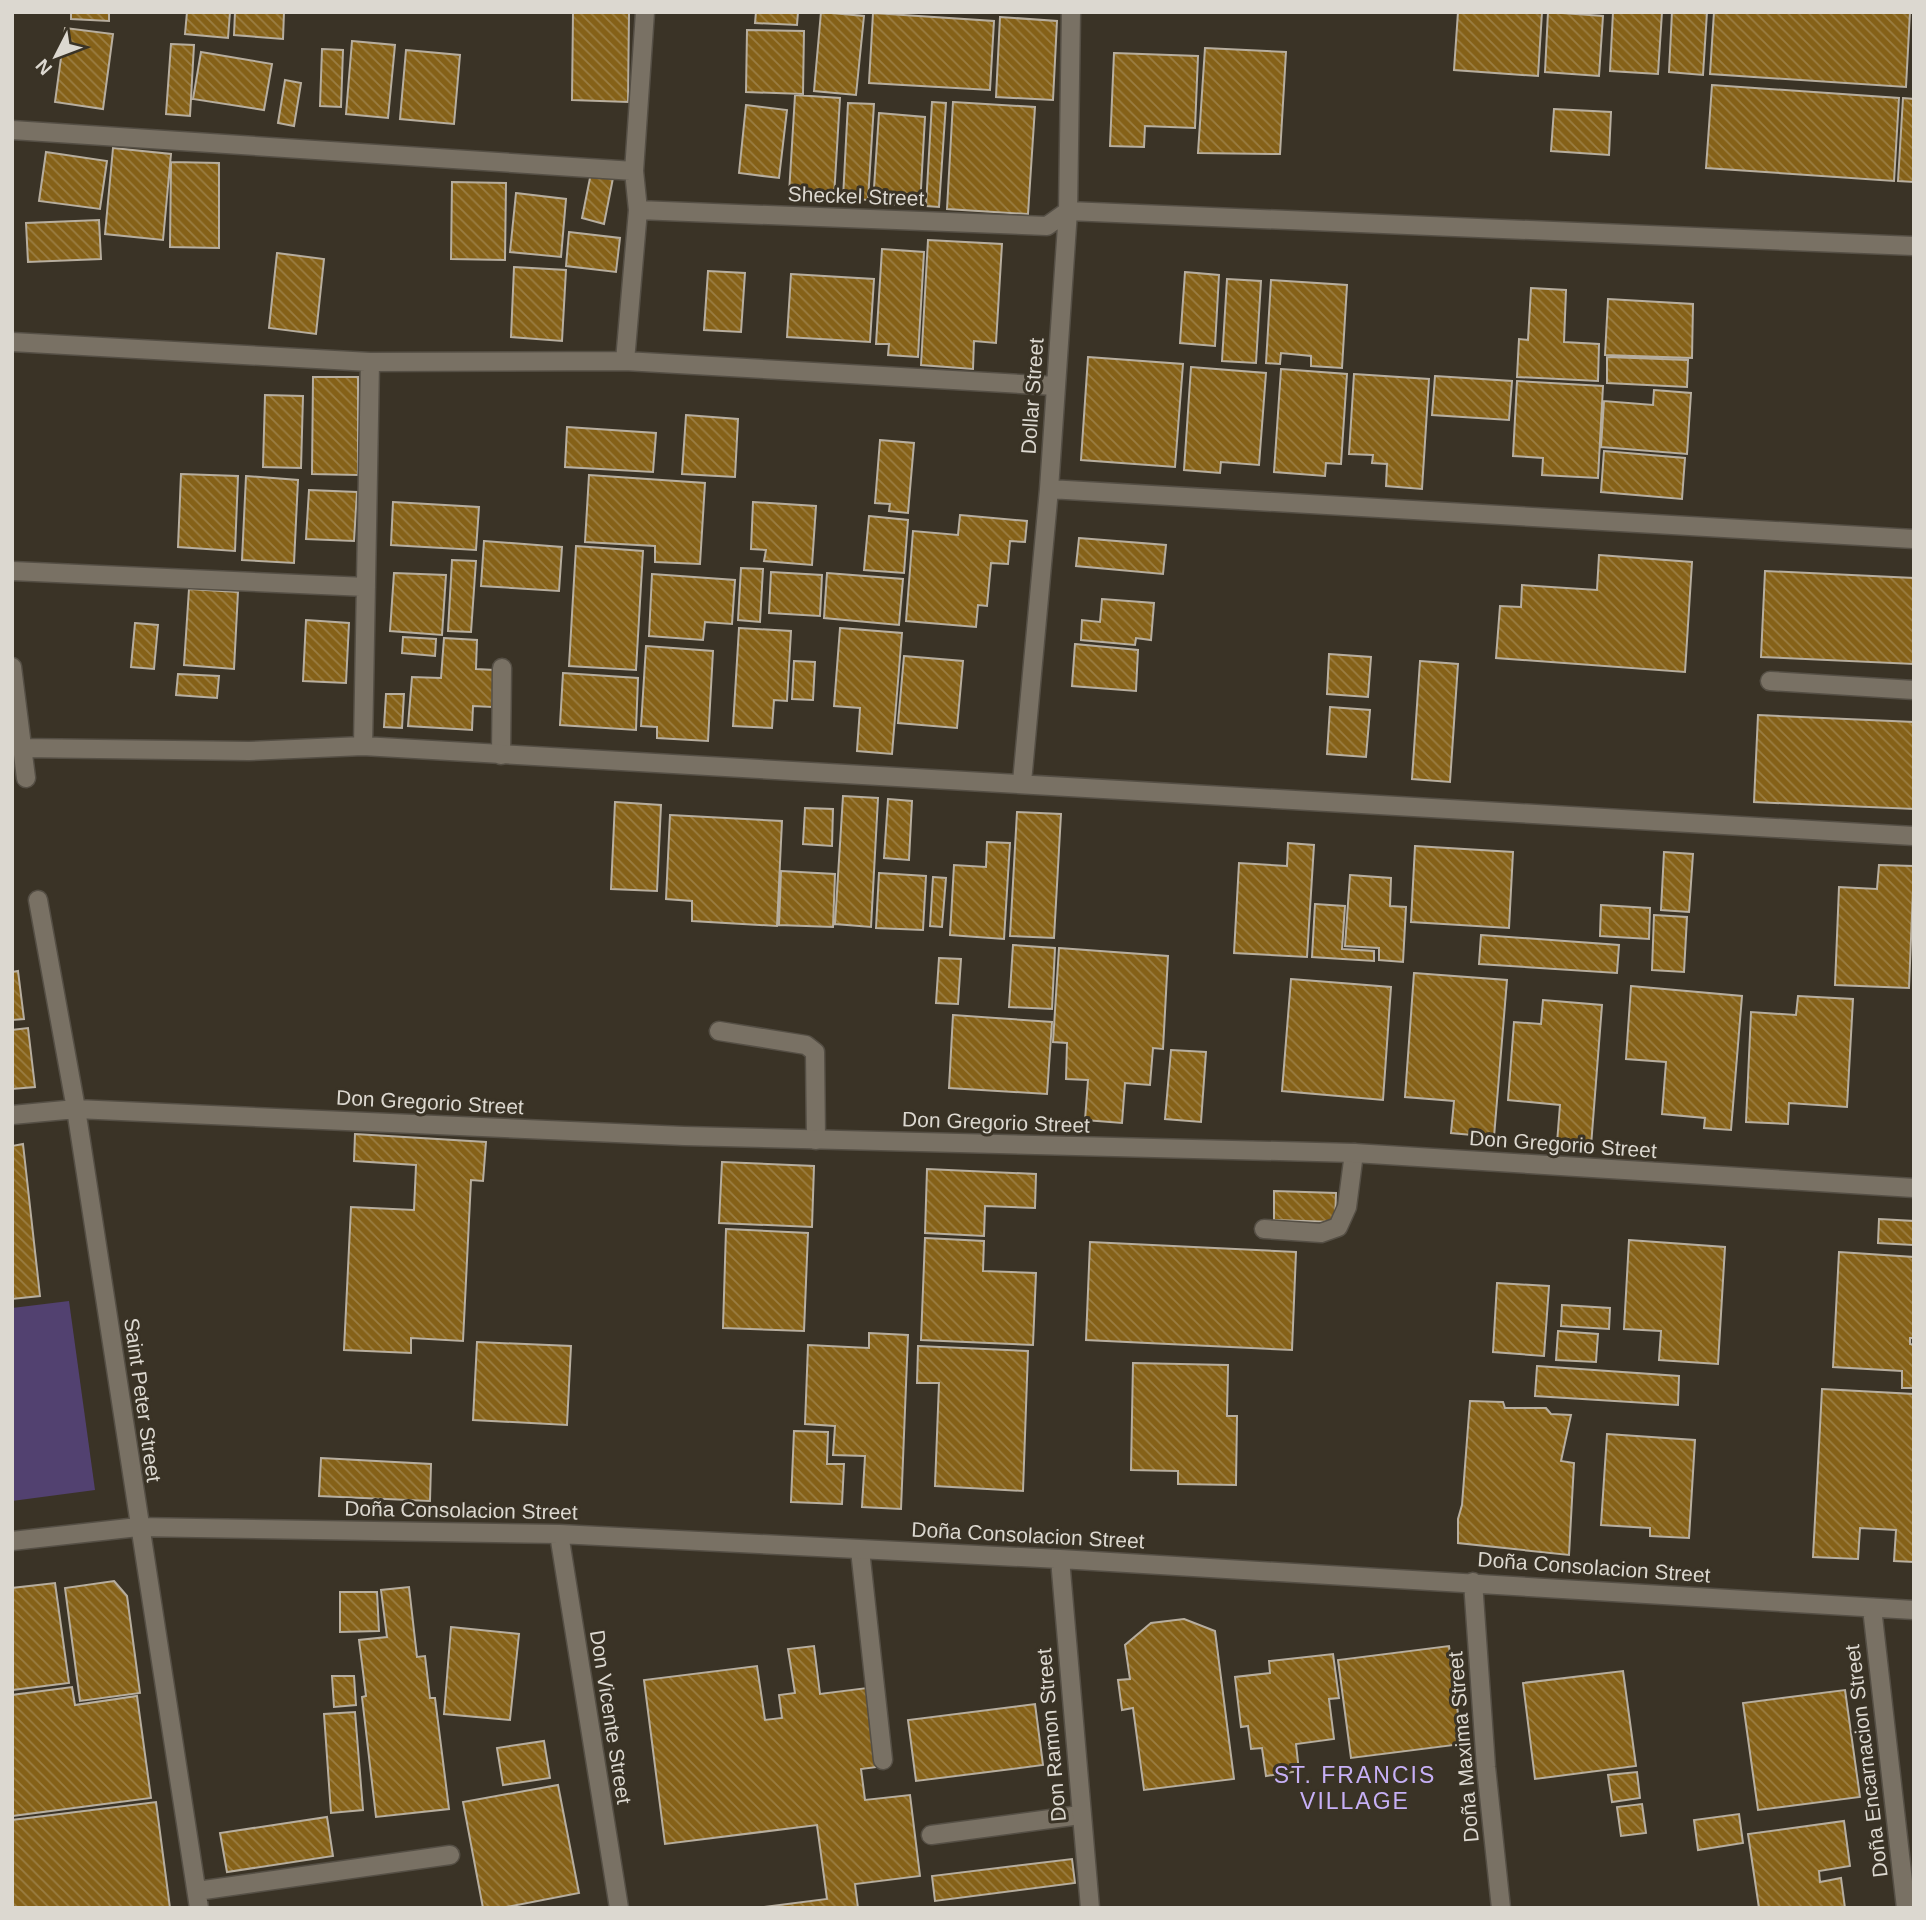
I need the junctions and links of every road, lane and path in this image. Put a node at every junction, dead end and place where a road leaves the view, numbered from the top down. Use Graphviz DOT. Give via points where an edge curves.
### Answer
graph roads {
  1 [pos="645,12"];
  2 [pos="1071,12"];
  3 [pos="12,130"];
  4 [pos="634,171"];
  5 [pos="638,209"];
  6 [pos="1068,211"];
  7 [pos="1914,246"];
  8 [pos="12,342"];
  9 [pos="625,361"];
  10 [pos="370,362"];
  11 [pos="1056,386"];
  12 [pos="1049,489"];
  13 [pos="1914,539"];
  14 [pos="12,571"];
  15 [pos="366,587"];
  16 [pos="12,667"];
  17 [pos="502,668"];
  18 [pos="1770,681"];
  19 [pos="1914,690"];
  20 [pos="363,746"];
  21 [pos="23,748"];
  22 [pos="501,755"];
  23 [pos="26,778"];
  24 [pos="1022,782"];
  25 [pos="1914,836"];
  26 [pos="38,900"];
  27 [pos="719,1031"];
  28 [pos="76,1109"];
  29 [pos="12,1115"];
  30 [pos="816,1140"];
  31 [pos="1354,1153"];
  32 [pos="1914,1188"];
  33 [pos="1264,1229"];
  34 [pos="138,1527"];
  35 [pos="559,1534"];
  36 [pos="12,1541"];
  37 [pos="860,1550"];
  38 [pos="1060,1559"];
  39 [pos="1473,1582"];
  40 [pos="1872,1608"];
  41 [pos="1914,1610"];
  42 [pos="883,1760"];
  43 [pos="1080,1815"];
  44 [pos="931,1835"];
  45 [pos="450,1855"];
  46 [pos="198,1899"];
  47 [pos="620,1908"];
  48 [pos="1090,1908"];
  49 [pos="1502,1908"];
  50 [pos="1906,1908"];
  1 -- 4 [label="street"];
  2 -- 6 [label="street, Dollar Street"];
  3 -- 4 [label="street"];
  4 -- 5 [label="street"];
  5 -- 6 [label="street, Sheckel Street" via="1047,226"];
  5 -- 9 [label="street"];
  6 -- 7 [label="street"];
  6 -- 11 [label="street, Dollar Street"];
  8 -- 10 [label="street"];
  9 -- 10 [label="street"];
  9 -- 11 [label="street"];
  10 -- 15 [label="street"];
  11 -- 12 [label="street, Dollar Street"];
  12 -- 13 [label="street"];
  12 -- 24 [label="street, Dollar Street"];
  14 -- 15 [label="street"];
  15 -- 20 [label="street"];
  16 -- 21 [label="street"];
  17 -- 22 [label="street"];
  18 -- 19 [label="street"];
  20 -- 21 [label="street" via="249,751"];
  20 -- 22 [label="street"];
  21 -- 23 [label="street"];
  22 -- 24 [label="street"];
  24 -- 25 [label="street"];
  26 -- 28 [label="street, Saint Peter Street"];
  27 -- 30 [label="street" via="806,1045 815,1052"];
  28 -- 29 [label="street, Don Gregorio Street"];
  28 -- 30 [label="street, Don Gregorio Street"];
  28 -- 34 [label="street, Saint Peter Street"];
  30 -- 31 [label="street, Don Gregorio Street"];
  31 -- 32 [label="street, Don Gregorio Street"];
  31 -- 33 [label="street" via="1347,1208 1338,1227 1321,1233"];
  34 -- 35 [label="street, Doña Consolacion Street"];
  34 -- 36 [label="street, Doña Consolacion Street"];
  34 -- 46 [label="street, Saint Peter Street"];
  35 -- 37 [label="street, Doña Consolacion Street"];
  35 -- 47 [label="street, Don Vicente Street"];
  37 -- 38 [label="street, Doña Consolacion Street"];
  37 -- 42 [label="street"];
  38 -- 39 [label="street, Doña Consolacion Street"];
  38 -- 43 [label="street, Don Ramon Street"];
  39 -- 40 [label="street, Doña Consolacion Street"];
  39 -- 49 [label="street, Doña Maxima Street"];
  40 -- 41 [label="street, Doña Consolacion Street"];
  40 -- 50 [label="street, Doña Encarnacion Street"];
  43 -- 44 [label="street"];
  43 -- 48 [label="street, Don Ramon Street"];
  45 -- 46 [label="street"];
}
